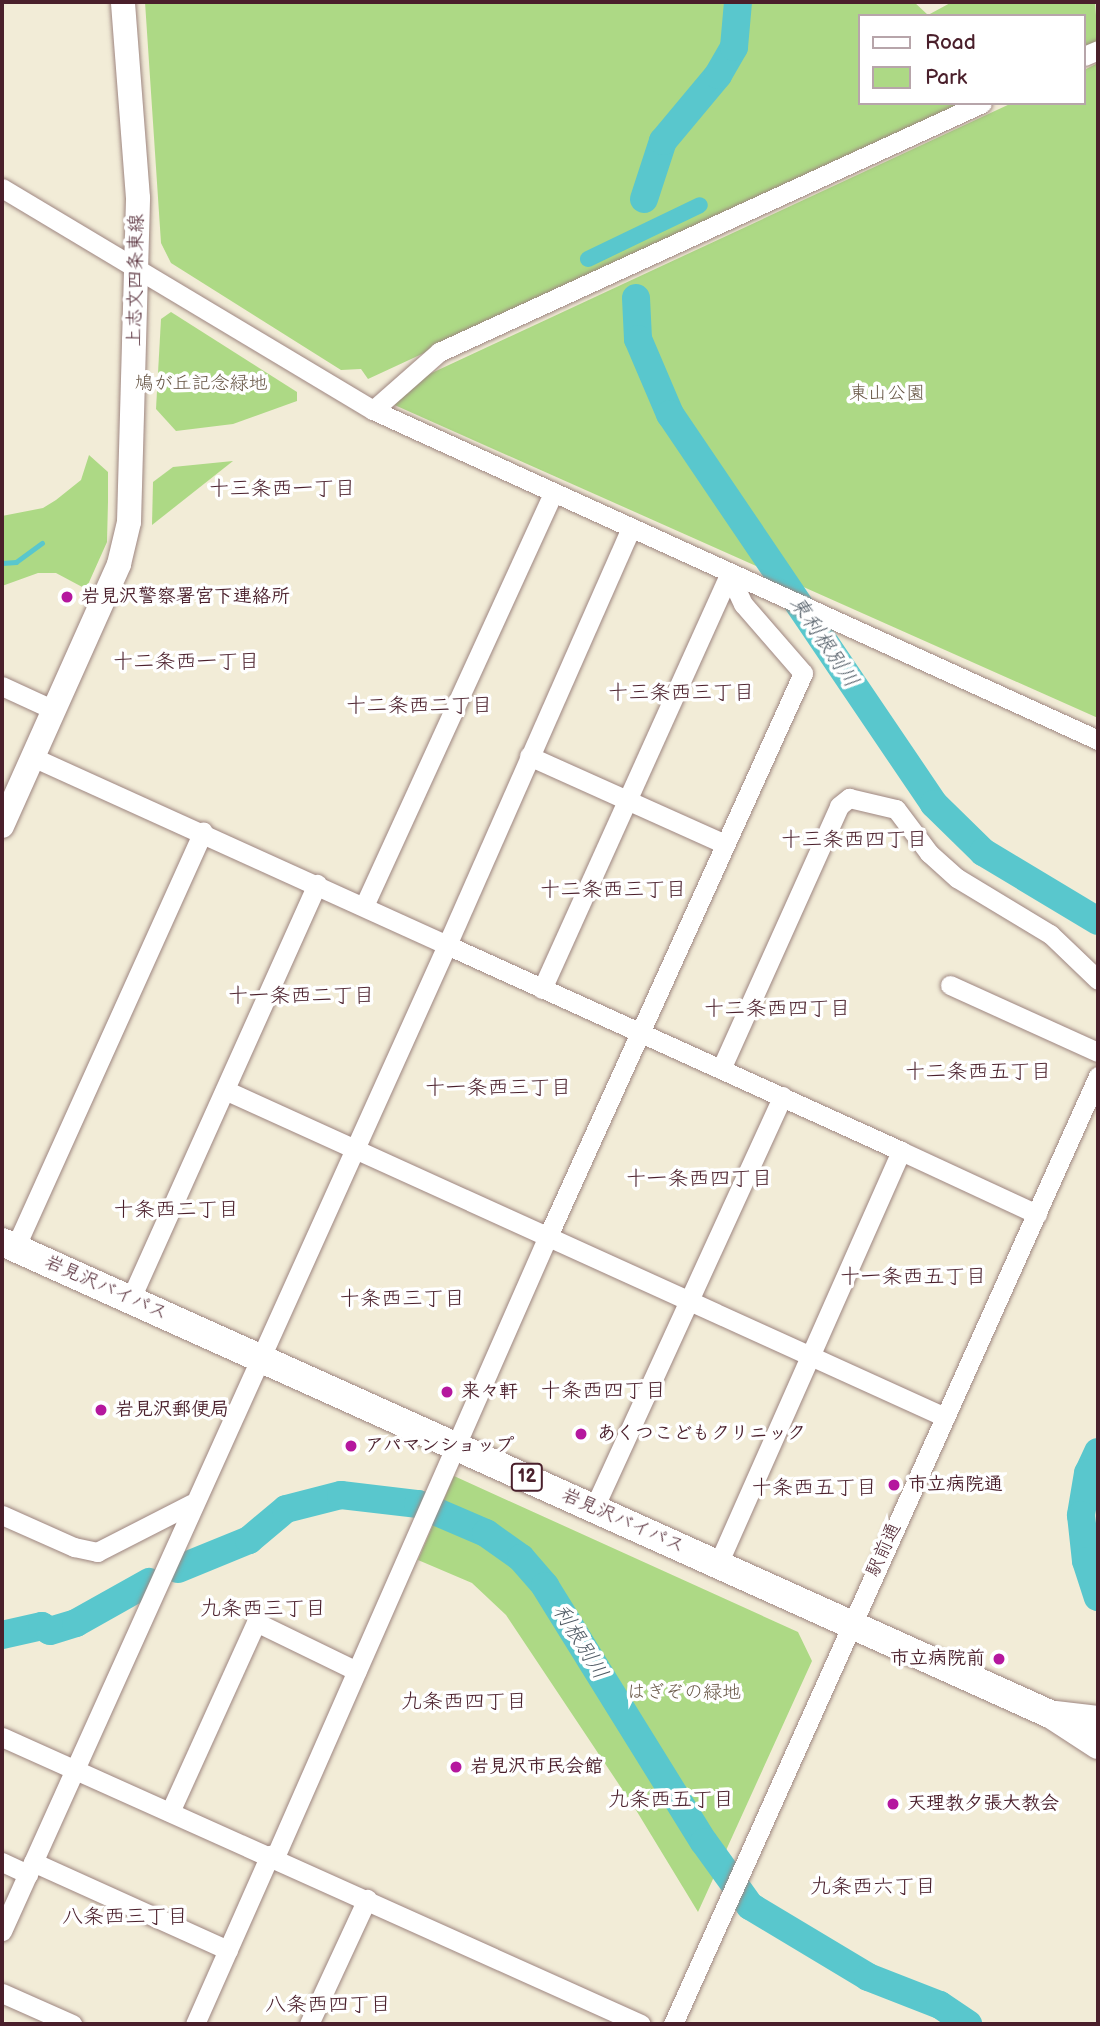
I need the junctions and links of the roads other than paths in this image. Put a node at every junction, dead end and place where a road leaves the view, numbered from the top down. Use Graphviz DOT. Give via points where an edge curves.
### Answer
graph roads {
  1 [pos="123,2"];
  2 [pos="978,105"];
  3 [pos="2,188"];
  4 [pos="136,267"];
  5 [pos="373,410"];
  6 [pos="552,495"];
  7 [pos="630,530"];
  8 [pos="729,574"];
  9 [pos="2,686"];
  10 [pos="54,710"];
  11 [pos="1098,740"];
  12 [pos="529,755"];
  13 [pos="33,757"];
  14 [pos="627,800"];
  15 [pos="2,826"];
  16 [pos="203,832"];
  17 [pos="725,844"];
  18 [pos="317,884"];
  19 [pos="364,906"];
  20 [pos="447,945"];
  21 [pos="1098,980"];
  22 [pos="950,985"];
  23 [pos="542,989"];
  24 [pos="642,1032"];
  25 [pos="1098,1052"];
  26 [pos="721,1069"];
  27 [pos="1098,1076"];
  28 [pos="225,1090"];
  29 [pos="783,1096"];
  30 [pos="355,1150"];
  31 [pos="901,1151"];
  32 [pos="1037,1214"];
  33 [pos="548,1236"];
  34 [pos="9,1245"];
  35 [pos="131,1298"];
  36 [pos="690,1301"];
  37 [pos="811,1354"];
  38 [pos="259,1357"];
  39 [pos="946,1417"];
  40 [pos="458,1445"];
  41 [pos="594,1508"];
  42 [pos="187,1513"];
  43 [pos="2,1515"];
  44 [pos="718,1564"];
  45 [pos="849,1623"];
  46 [pos="357,1671"];
  47 [pos="1052,1715"];
  48 [pos="1098,1720"];
  49 [pos="2,1737"];
  50 [pos="1098,1745"];
  51 [pos="74,1770"];
  52 [pos="170,1812"];
  53 [pos="272,1856"];
  54 [pos="2,1862"];
  55 [pos="30,1868"];
  56 [pos="367,1899"];
  57 [pos="2,1931"];
  58 [pos="228,1950"];
  59 [pos="2,1993"];
  60 [pos="72,2024"];
  61 [pos="195,2024"];
  62 [pos="309,2024"];
  63 [pos="641,2024"];
  64 [pos="673,2024"];
  1 -- 4 [label="main road, 上志文四条東線" via="138,198"];
  2 -- 5 [label="street" via="439,352"];
  3 -- 4 [label="street"];
  4 -- 5 [label="street"];
  4 -- 10 [label="main road, 上志文四条東線" via="126,542"];
  5 -- 6 [label="street"];
  6 -- 7 [label="street"];
  6 -- 19 [label="street"];
  7 -- 8 [label="street"];
  7 -- 12 [label="street"];
  8 -- 11 [label="street"];
  8 -- 14 [label="street"];
  8 -- 17 [label="street" via="743,604 803,673"];
  9 -- 10 [label="street"];
  10 -- 13 [label="main road, 上志文四条東線"];
  12 -- 14 [label="street"];
  12 -- 20 [label="street"];
  13 -- 15 [label="main road, 上志文四条東線"];
  13 -- 16 [label="street"];
  14 -- 17 [label="street"];
  14 -- 23 [label="street"];
  16 -- 18 [label="street"];
  16 -- 34 [label="street"];
  17 -- 24 [label="street"];
  18 -- 19 [label="street"];
  18 -- 28 [label="street"];
  19 -- 20 [label="street"];
  20 -- 23 [label="street"];
  20 -- 30 [label="street"];
  21 -- 26 [label="street" via="1050,934 949,872 896,809 849,798 839,806"];
  22 -- 25 [label="street"];
  23 -- 24 [label="street"];
  24 -- 26 [label="street"];
  24 -- 33 [label="street"];
  26 -- 29 [label="street"];
  27 -- 32 [label="street, 駅前通"];
  28 -- 30 [label="street"];
  28 -- 35 [label="street"];
  29 -- 31 [label="street"];
  29 -- 36 [label="street"];
  30 -- 33 [label="street"];
  30 -- 38 [label="street"];
  31 -- 32 [label="street"];
  31 -- 37 [label="street"];
  32 -- 39 [label="street, 駅前通"];
  33 -- 36 [label="street"];
  33 -- 40 [label="street"];
  34 -- 35 [label="highway, 岩見沢バイパス / 12"];
  35 -- 38 [label="highway, 岩見沢バイパス / 12"];
  36 -- 37 [label="street"];
  36 -- 41 [label="street"];
  37 -- 39 [label="street"];
  37 -- 44 [label="street"];
  38 -- 40 [label="highway, 岩見沢バイパス / 12"];
  38 -- 42 [label="street"];
  39 -- 45 [label="street, 駅前通"];
  40 -- 41 [label="highway, 岩見沢バイパス / 12"];
  40 -- 46 [label="street"];
  41 -- 44 [label="highway, 岩見沢バイパス / 12"];
  42 -- 43 [label="street" via="97,1552 74,1547"];
  42 -- 51 [label="street"];
  44 -- 45 [label="highway, 岩見沢バイパス / 12"];
  45 -- 47 [label="highway, 岩見沢バイパス / 12"];
  45 -- 64 [label="street, 駅前通"];
  46 -- 52 [label="street" via="256,1622"];
  46 -- 53 [label="street"];
  47 -- 48 [label="highway, 岩見沢バイパス / 12"];
  47 -- 50 [label="highway, 岩見沢バイパス / 12"];
  49 -- 51 [label="street"];
  51 -- 52 [label="street"];
  51 -- 55 [label="street"];
  52 -- 53 [label="street"];
  53 -- 56 [label="street"];
  53 -- 58 [label="street"];
  54 -- 55 [label="street"];
  55 -- 57 [label="street"];
  55 -- 58 [label="street"];
  56 -- 62 [label="street"];
  56 -- 63 [label="street"];
  58 -- 61 [label="street"];
  59 -- 60 [label="street"];
}
